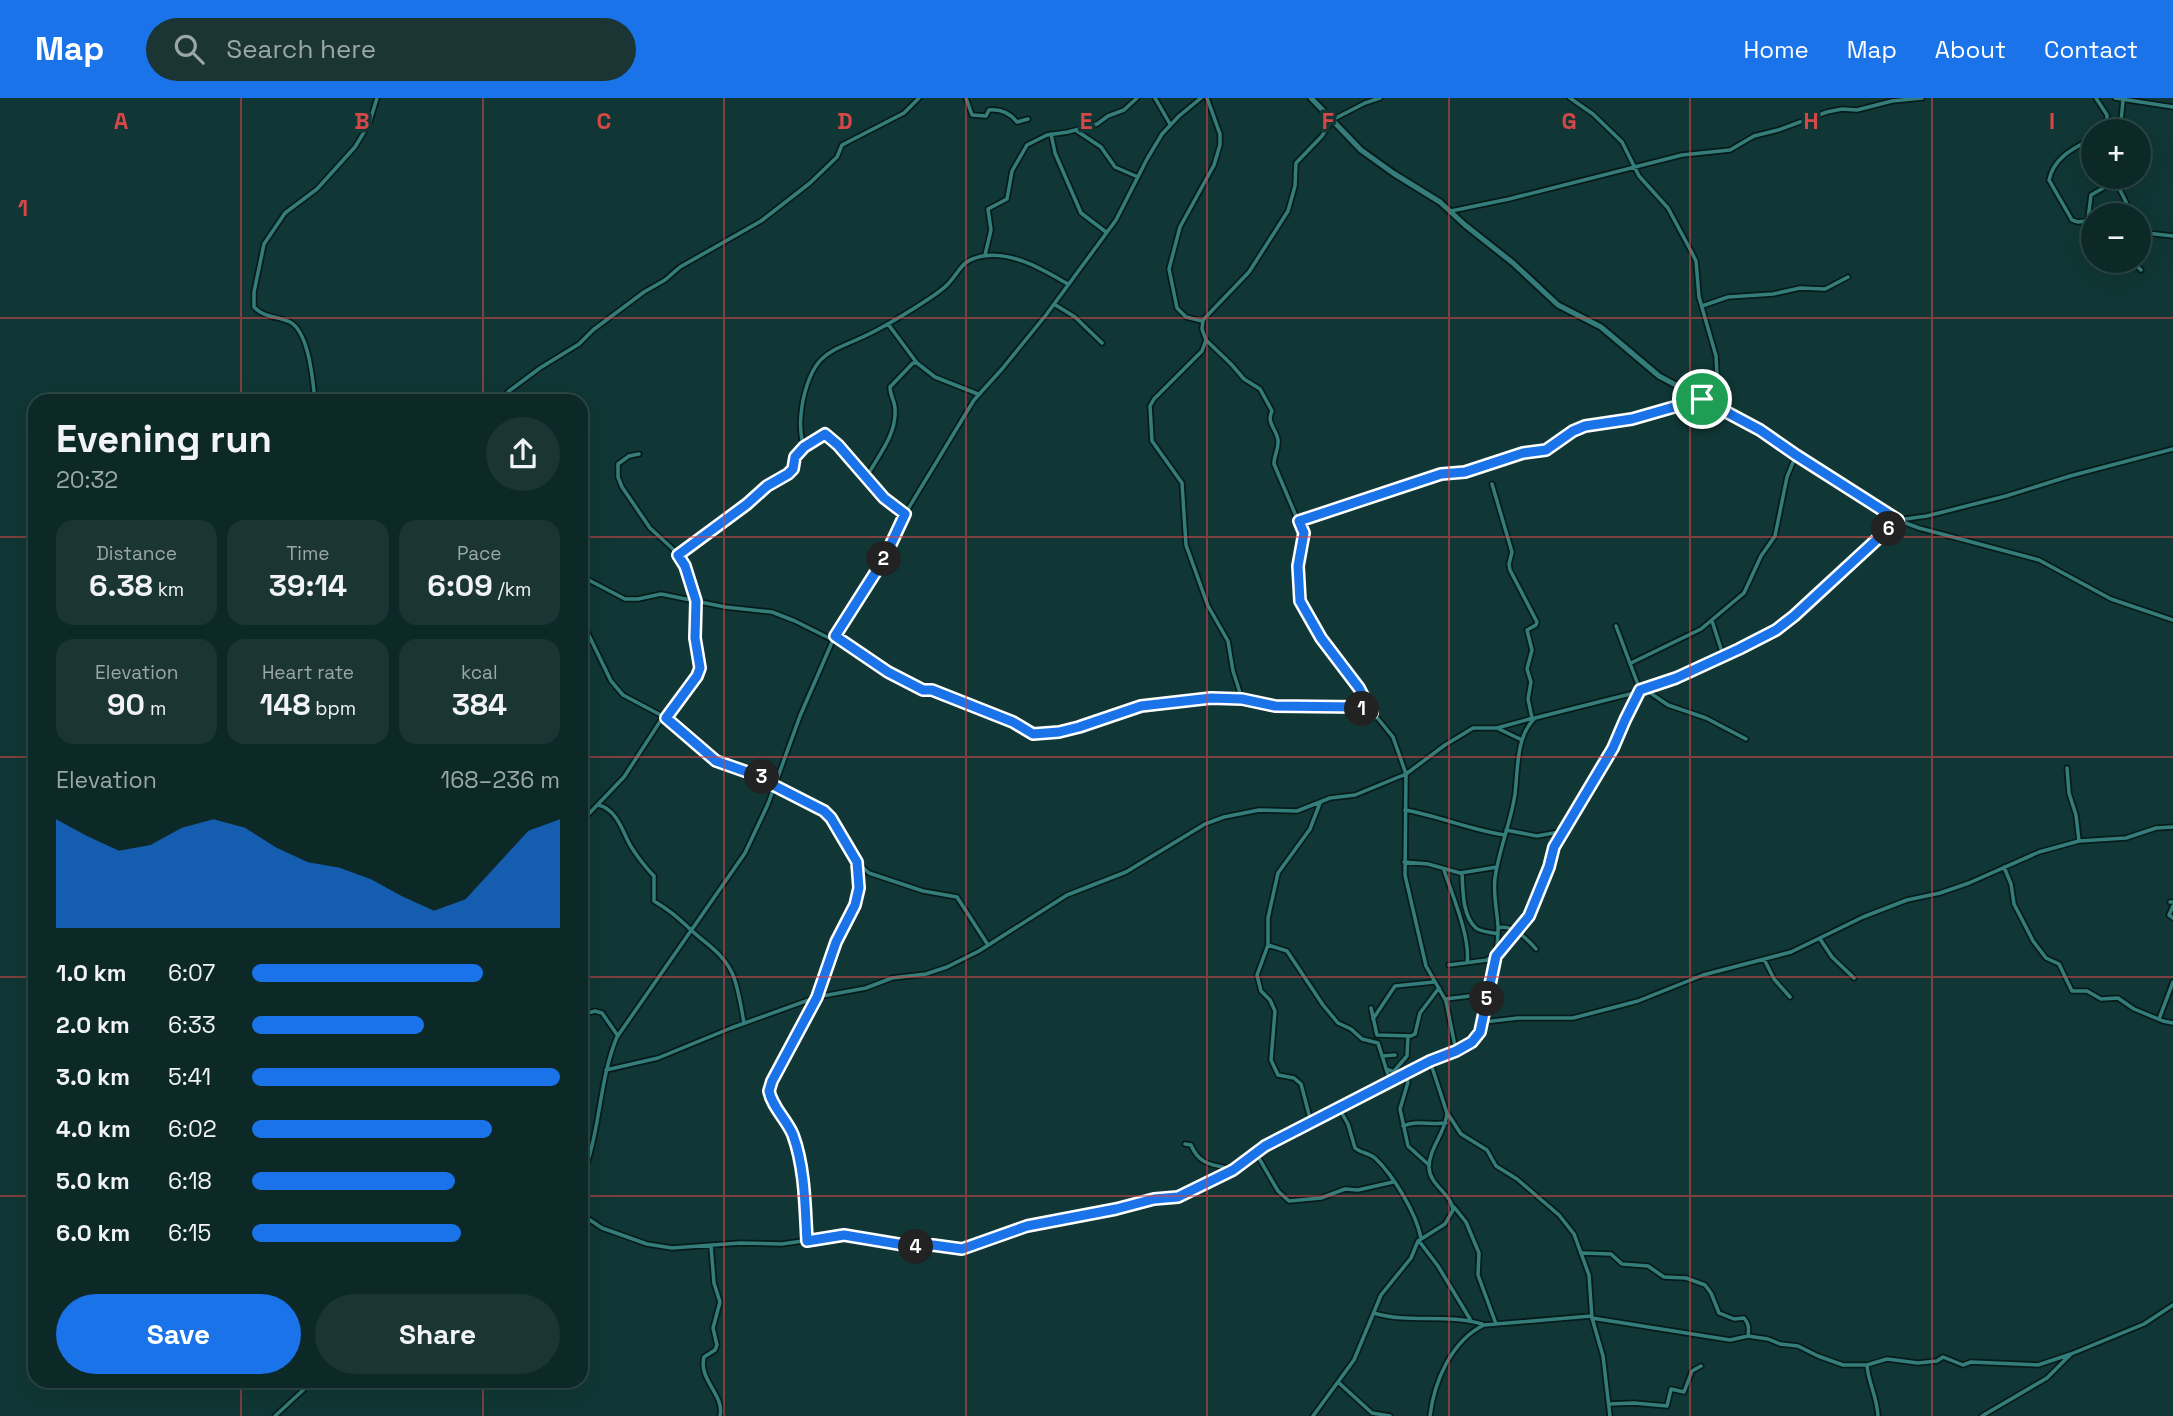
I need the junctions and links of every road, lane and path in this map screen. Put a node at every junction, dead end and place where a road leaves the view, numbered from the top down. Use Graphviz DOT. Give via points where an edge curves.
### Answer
graph roads {
  1 [pos="377,98"];
  2 [pos="919,98"];
  3 [pos="966,98"];
  4 [pos="1137,98"];
  5 [pos="1155,98"];
  6 [pos="1201,98"];
  7 [pos="1207,98"];
  8 [pos="1311,98"];
  9 [pos="1380,98"];
  10 [pos="1570,98"];
  11 [pos="1922,98"];
  12 [pos="2095,98"];
  13 [pos="2115,98"];
  14 [pos="2123,101"];
  15 [pos="2173,107"];
  16 [pos="1028,119"];
  17 [pos="2107,119"];
  18 [pos="2122,119"];
  19 [pos="1332,120"];
  20 [pos="1170,124"];
  21 [pos="1076,130"];
  22 [pos="1051,134"];
  23 [pos="2081,145"];
  24 [pos="1634,166"];
  25 [pos="1138,177"];
  26 [pos="2091,203"];
  27 [pos="2125,203"];
  28 [pos="1449,211"];
  29 [pos="2081,221"];
  30 [pos="1106,232"];
  31 [pos="2151,233"];
  32 [pos="2173,236"];
  33 [pos="985,255"];
  34 [pos="1848,277"];
  35 [pos="1068,284"];
  36 [pos="1054,304"];
  37 [pos="1701,306"];
  38 [pos="1202,321"];
  39 [pos="888,324"];
  40 [pos="1206,340"];
  41 [pos="1102,343"];
  42 [pos="918,363"];
  43 [pos="314,394"];
  44 [pos="507,394"];
  45 [pos="978,394"];
  46 [pos="1702,399"];
  47 [pos="1713,405"];
  48 [pos="804,447"];
  49 [pos="2173,449"];
  50 [pos="639,454"];
  51 [pos="1796,455"];
  52 [pos="866,478"];
  53 [pos="1492,484"];
  54 [pos="905,514"];
  55 [pos="1898,520"];
  56 [pos="1299,521"];
  57 [pos="678,555"];
  58 [pos="588,580"];
  59 [pos="696,601"];
  60 [pos="1712,621"];
  61 [pos="2173,621"];
  62 [pos="1616,626"];
  63 [pos="588,633"];
  64 [pos="834,638"];
  65 [pos="1723,656"];
  66 [pos="1631,663"];
  67 [pos="1643,690"];
  68 [pos="1242,699"];
  69 [pos="1372,713"];
  70 [pos="665,717"];
  71 [pos="1534,718"];
  72 [pos="1497,728"];
  73 [pos="1746,739"];
  74 [pos="1522,740"];
  75 [pos="2067,768"];
  76 [pos="1406,774"];
  77 [pos="775,786"];
  78 [pos="1320,803"];
  79 [pos="598,805"];
  80 [pos="1405,810"];
  81 [pos="588,815"];
  82 [pos="2173,827"];
  83 [pos="1565,831"];
  84 [pos="1506,833"];
  85 [pos="2079,841"];
  86 [pos="857,862"];
  87 [pos="1404,862"];
  88 [pos="1497,867"];
  89 [pos="2004,867"];
  90 [pos="1444,870"];
  91 [pos="1462,873"];
  92 [pos="2172,903"];
  93 [pos="1497,918"];
  94 [pos="2173,918"];
  95 [pos="1504,926"];
  96 [pos="1498,928"];
  97 [pos="690,929"];
  98 [pos="1517,932"];
  99 [pos="1498,934"];
  100 [pos="1820,939"];
  101 [pos="988,945"];
  102 [pos="1268,945"];
  103 [pos="1535,949"];
  104 [pos="1496,954"];
  105 [pos="1764,959"];
  106 [pos="1467,963"];
  107 [pos="1449,965"];
  108 [pos="1854,978"];
  109 [pos="1434,982"];
  110 [pos="2173,982"];
  111 [pos="1439,988"];
  112 [pos="1488,994"];
  113 [pos="817,997"];
  114 [pos="1790,997"];
  115 [pos="1446,999"];
  116 [pos="1371,1008"];
  117 [pos="588,1014"];
  118 [pos="1374,1019"];
  119 [pos="2159,1020"];
  120 [pos="1484,1022"];
  121 [pos="2173,1023"];
  122 [pos="744,1024"];
  123 [pos="1377,1035"];
  124 [pos="1409,1035"];
  125 [pos="618,1036"];
  126 [pos="1378,1043"];
  127 [pos="1456,1051"];
  128 [pos="1395,1055"];
  129 [pos="1382,1056"];
  130 [pos="1430,1061"];
  131 [pos="1387,1069"];
  132 [pos="606,1070"];
  133 [pos="1394,1071"];
  134 [pos="1404,1075"];
  135 [pos="1390,1081"];
  136 [pos="1339,1108"];
  137 [pos="1447,1113"];
  138 [pos="1311,1122"];
  139 [pos="1446,1123"];
  140 [pos="1403,1126"];
  141 [pos="1185,1144"];
  142 [pos="1256,1153"];
  143 [pos="588,1161"];
  144 [pos="1429,1164"];
  145 [pos="1233,1170"];
  146 [pos="1393,1182"];
  147 [pos="1454,1207"];
  148 [pos="588,1219"];
  149 [pos="1419,1239"];
  150 [pos="807,1241"];
  151 [pos="711,1246"];
  152 [pos="1583,1253"];
  153 [pos="2173,1305"];
  154 [pos="1374,1314"];
  155 [pos="1592,1317"];
  156 [pos="1472,1321"];
  157 [pos="1496,1324"];
  158 [pos="1484,1325"];
  159 [pos="1748,1336"];
  160 [pos="2071,1354"];
  161 [pos="1867,1365"];
  162 [pos="1700,1366"];
  163 [pos="1338,1382"];
  164 [pos="305,1388"];
  165 [pos="1609,1405"];
  166 [pos="275,1416"];
  167 [pos="720,1416"];
  168 [pos="1313,1416"];
  169 [pos="1390,1416"];
  170 [pos="1430,1416"];
  171 [pos="1610,1416"];
  172 [pos="1878,1416"];
  173 [pos="1982,1416"];
  1 -- 43 [label="street" via="355,147 317,189 285,213 262,247 254,307 298,329 312,370"];
  2 -- 44 [label="street" via="904,113 842,145 837,157 810,183 761,221 680,267"];
  3 -- 16 [label="street" via="972,115 986,116 993,109 1017,122"];
  4 -- 21 [label="street" via="1123,111"];
  5 -- 20 [label="street"];
  6 -- 20 [label="street"];
  7 -- 38 [label="street" via="1220,145 1180,228 1169,269 1176,305 1186,317"];
  8 -- 19 [label="main road"];
  9 -- 19 [label="street"];
  10 -- 24 [label="street" via="1614,132"];
  11 -- 24 [label="street" via="1826,112 1754,136 1730,150"];
  12 -- 17 [label="street"];
  13 -- 14 [label="street"];
  14 -- 15 [label="street"];
  14 -- 18 [label="street"];
  19 -- 28 [label="main road" via="1371,158 1432,195"];
  19 -- 38 [label="street" via="1296,163 1289,211 1245,277"];
  20 -- 25 [label="street"];
  21 -- 22 [label="street"];
  21 -- 25 [label="street" via="1099,146 1115,167"];
  22 -- 30 [label="street" via="1081,213"];
  22 -- 33 [label="street" via="1025,147 1012,171 1007,199 988,207 991,230"];
  23 -- 29 [label="street" via="2066,153 2049,180 2071,220"];
  24 -- 28 [label="street"];
  24 -- 37 [label="street" via="1668,208 1696,261"];
  25 -- 30 [label="street" via="1122,212"];
  26 -- 27 [label="street" via="2091,195 2112,185 2118,186"];
  28 -- 46 [label="main road" via="1559,304 1601,327 1659,376"];
  30 -- 35 [label="street"];
  31 -- 32 [label="street"];
  33 -- 35 [label="street" via="1032,264"];
  33 -- 39 [label="street" via="965,262 948,285"];
  34 -- 37 [label="street" via="1821,290 1800,288 1728,297"];
  35 -- 36 [label="street"];
  36 -- 41 [label="street"];
  36 -- 45 [label="street"];
  37 -- 47 [label="street" via="1716,356"];
  38 -- 40 [label="street"];
  39 -- 42 [label="street"];
  39 -- 48 [label="street" via="829,352 815,365 799,420"];
  40 -- 56 [label="street" via="1260,389 1268,402 1279,445 1274,464"];
  40 -- 68 [label="street" via="1202,351 1151,403 1152,438 1182,483 1188,552 1208,606 1228,641"];
  42 -- 45 [label="street" via="935,377"];
  42 -- 52 [label="street" via="890,387 894,420"];
  45 -- 54 [label="street"];
  46 -- 47 [label="main road"];
  46 -- 56 [label="street" via="1632,419 1585,426 1546,450 1441,474"];
  47 -- 51 [label="main road"];
  48 -- 52 [label="street" via="825,434"];
  48 -- 57 [label="street" via="788,474"];
  49 -- 55 [label="street"];
  50 -- 57 [label="street" via="620,461 619,481 650,528"];
  51 -- 55 [label="main road"];
  51 -- 60 [label="street" via="1774,538 1744,593"];
  52 -- 54 [label="street"];
  53 -- 71 [label="street" via="1512,552 1510,570 1537,622 1527,630 1532,650 1528,699"];
  54 -- 64 [label="street" via="880,566"];
  55 -- 61 [label="street" via="2039,560 2111,599"];
  55 -- 65 [label="street" via="1794,616"];
  56 -- 69 [label="street" via="1304,533 1298,566 1300,601"];
  57 -- 59 [label="street"];
  58 -- 59 [label="street" via="625,598 661,594"];
  59 -- 64 [label="street" via="772,612"];
  59 -- 70 [label="street" via="699,671"];
  60 -- 65 [label="street"];
  60 -- 66 [label="street"];
  62 -- 66 [label="street"];
  63 -- 70 [label="street" via="616,689"];
  64 -- 68 [label="street" via="923,690 1033,734 1079,727 1149,705"];
  64 -- 77 [label="street"];
  65 -- 67 [label="street"];
  66 -- 67 [label="street"];
  67 -- 71 [label="street"];
  67 -- 73 [label="street"];
  67 -- 83 [label="street"];
  68 -- 69 [label="street" via="1275,706 1357,707"];
  69 -- 76 [label="street" via="1394,737"];
  70 -- 77 [label="street" via="716,761"];
  70 -- 79 [label="street" via="624,777"];
  71 -- 72 [label="street"];
  71 -- 74 [label="street"];
  72 -- 74 [label="street"];
  72 -- 76 [label="street" via="1474,728"];
  74 -- 84 [label="street"];
  75 -- 85 [label="street"];
  76 -- 78 [label="street" via="1355,795"];
  76 -- 80 [label="street"];
  77 -- 86 [label="street" via="827,814"];
  77 -- 97 [label="street" via="745,853"];
  78 -- 101 [label="street" via="1297,811 1240,813 1205,824 1126,872 1067,895"];
  78 -- 102 [label="street" via="1311,828 1278,873 1268,918"];
  79 -- 81 [label="street"];
  79 -- 97 [label="street" via="607,808 624,829 654,876 653,899"];
  80 -- 84 [label="street" via="1485,832"];
  80 -- 87 [label="street"];
  82 -- 85 [label="street" via="2126,838"];
  83 -- 84 [label="street" via="1537,836"];
  83 -- 98 [label="street" via="1554,847 1529,916"];
  84 -- 88 [label="street"];
  85 -- 89 [label="street"];
  86 -- 101 [label="street" via="875,875 957,897"];
  86 -- 113 [label="street" via="858,896"];
  87 -- 90 [label="street"];
  87 -- 109 [label="street" via="1426,967"];
  88 -- 91 [label="street"];
  88 -- 93 [label="street"];
  89 -- 100 [label="street" via="1940,893 1907,900"];
  89 -- 119 [label="street" via="2014,904 2033,941 2046,958 2059,964 2072,991 2087,991 2101,999 2118,998"];
  90 -- 91 [label="street"];
  90 -- 106 [label="street" via="1463,930"];
  91 -- 99 [label="street" via="1465,903 1474,927"];
  92 -- 94 [label="street" via="2169,915"];
  93 -- 95 [label="street"];
  93 -- 96 [label="street"];
  95 -- 96 [label="street"];
  95 -- 98 [label="street"];
  96 -- 99 [label="street"];
  97 -- 122 [label="street" via="731,969"];
  97 -- 125 [label="street"];
  98 -- 103 [label="street"];
  98 -- 104 [label="street"];
  99 -- 104 [label="street"];
  100 -- 105 [label="street"];
  100 -- 108 [label="street"];
  101 -- 113 [label="street" via="936,971"];
  102 -- 126 [label="street" via="1287,951 1338,1023 1362,1039"];
  102 -- 138 [label="street" via="1257,978 1275,1011 1272,1064 1278,1075 1301,1084"];
  104 -- 106 [label="street"];
  104 -- 112 [label="street"];
  105 -- 114 [label="street"];
  105 -- 120 [label="street" via="1573,1018"];
  106 -- 107 [label="street"];
  109 -- 111 [label="street"];
  109 -- 118 [label="street" via="1395,986"];
  110 -- 119 [label="street"];
  111 -- 115 [label="street"];
  111 -- 124 [label="street" via="1420,1013 1416,1032"];
  112 -- 115 [label="street"];
  112 -- 120 [label="street"];
  113 -- 122 [label="street"];
  113 -- 150 [label="street" via="769,1091 797,1147"];
  115 -- 127 [label="street"];
  116 -- 118 [label="street"];
  117 -- 125 [label="street" via="602,1013"];
  118 -- 123 [label="street"];
  119 -- 121 [label="street"];
  120 -- 127 [label="street" via="1476,1038"];
  122 -- 132 [label="street" via="658,1058"];
  123 -- 124 [label="street"];
  123 -- 126 [label="street"];
  124 -- 133 [label="street" via="1407,1056"];
  125 -- 132 [label="street"];
  126 -- 129 [label="street"];
  127 -- 130 [label="street"];
  128 -- 129 [label="street"];
  129 -- 131 [label="street"];
  130 -- 134 [label="street"];
  130 -- 137 [label="street"];
  131 -- 133 [label="street"];
  131 -- 135 [label="street"];
  132 -- 143 [label="street"];
  133 -- 134 [label="street"];
  134 -- 135 [label="street"];
  134 -- 140 [label="street" via="1408,1082 1401,1109"];
  135 -- 136 [label="street"];
  136 -- 138 [label="street"];
  136 -- 146 [label="street" via="1355,1148 1374,1157"];
  137 -- 139 [label="street"];
  137 -- 152 [label="street" via="1466,1138 1487,1150 1496,1166 1564,1219"];
  138 -- 142 [label="street"];
  139 -- 140 [label="street"];
  139 -- 144 [label="street"];
  140 -- 144 [label="street" via="1409,1148"];
  141 -- 145 [label="street" via="1210,1165"];
  142 -- 145 [label="street"];
  142 -- 146 [label="street" via="1289,1201"];
  144 -- 147 [label="street" via="1432,1177"];
  145 -- 150 [label="street" via="1178,1197 1027,1226 969,1248 916,1247 844,1235"];
  146 -- 149 [label="street" via="1415,1218"];
  147 -- 149 [label="street" via="1446,1223"];
  147 -- 157 [label="street" via="1479,1252 1478,1275"];
  148 -- 151 [label="street" via="647,1244"];
  149 -- 154 [label="street" via="1411,1258 1381,1295"];
  149 -- 156 [label="street"];
  150 -- 151 [label="street"];
  151 -- 167 [label="street" via="720,1302 713,1328 717,1345 704,1357 703,1365 720,1404"];
  152 -- 155 [label="street"];
  152 -- 159 [label="street" via="1611,1254 1622,1264 1646,1265 1664,1277 1705,1284 1719,1313 1744,1318"];
  153 -- 160 [label="street" via="2144,1324"];
  154 -- 156 [label="street"];
  154 -- 163 [label="street" via="1354,1360"];
  155 -- 157 [label="street"];
  155 -- 159 [label="street" via="1730,1340"];
  155 -- 165 [label="street"];
  156 -- 158 [label="street"];
  157 -- 158 [label="street"];
  158 -- 170 [label="street" via="1465,1339 1443,1367"];
  159 -- 161 [label="street" via="1798,1346 1835,1363"];
  160 -- 161 [label="street" via="2034,1365 1963,1364 1943,1357 1918,1363 1883,1359"];
  160 -- 173 [label="street" via="2047,1378"];
  161 -- 172 [label="street"];
  162 -- 165 [label="street" via="1692,1371 1684,1392 1671,1389 1667,1406"];
  163 -- 168 [label="street"];
  163 -- 169 [label="street" via="1372,1413"];
  164 -- 166 [label="street"];
  165 -- 171 [label="street"];
}
